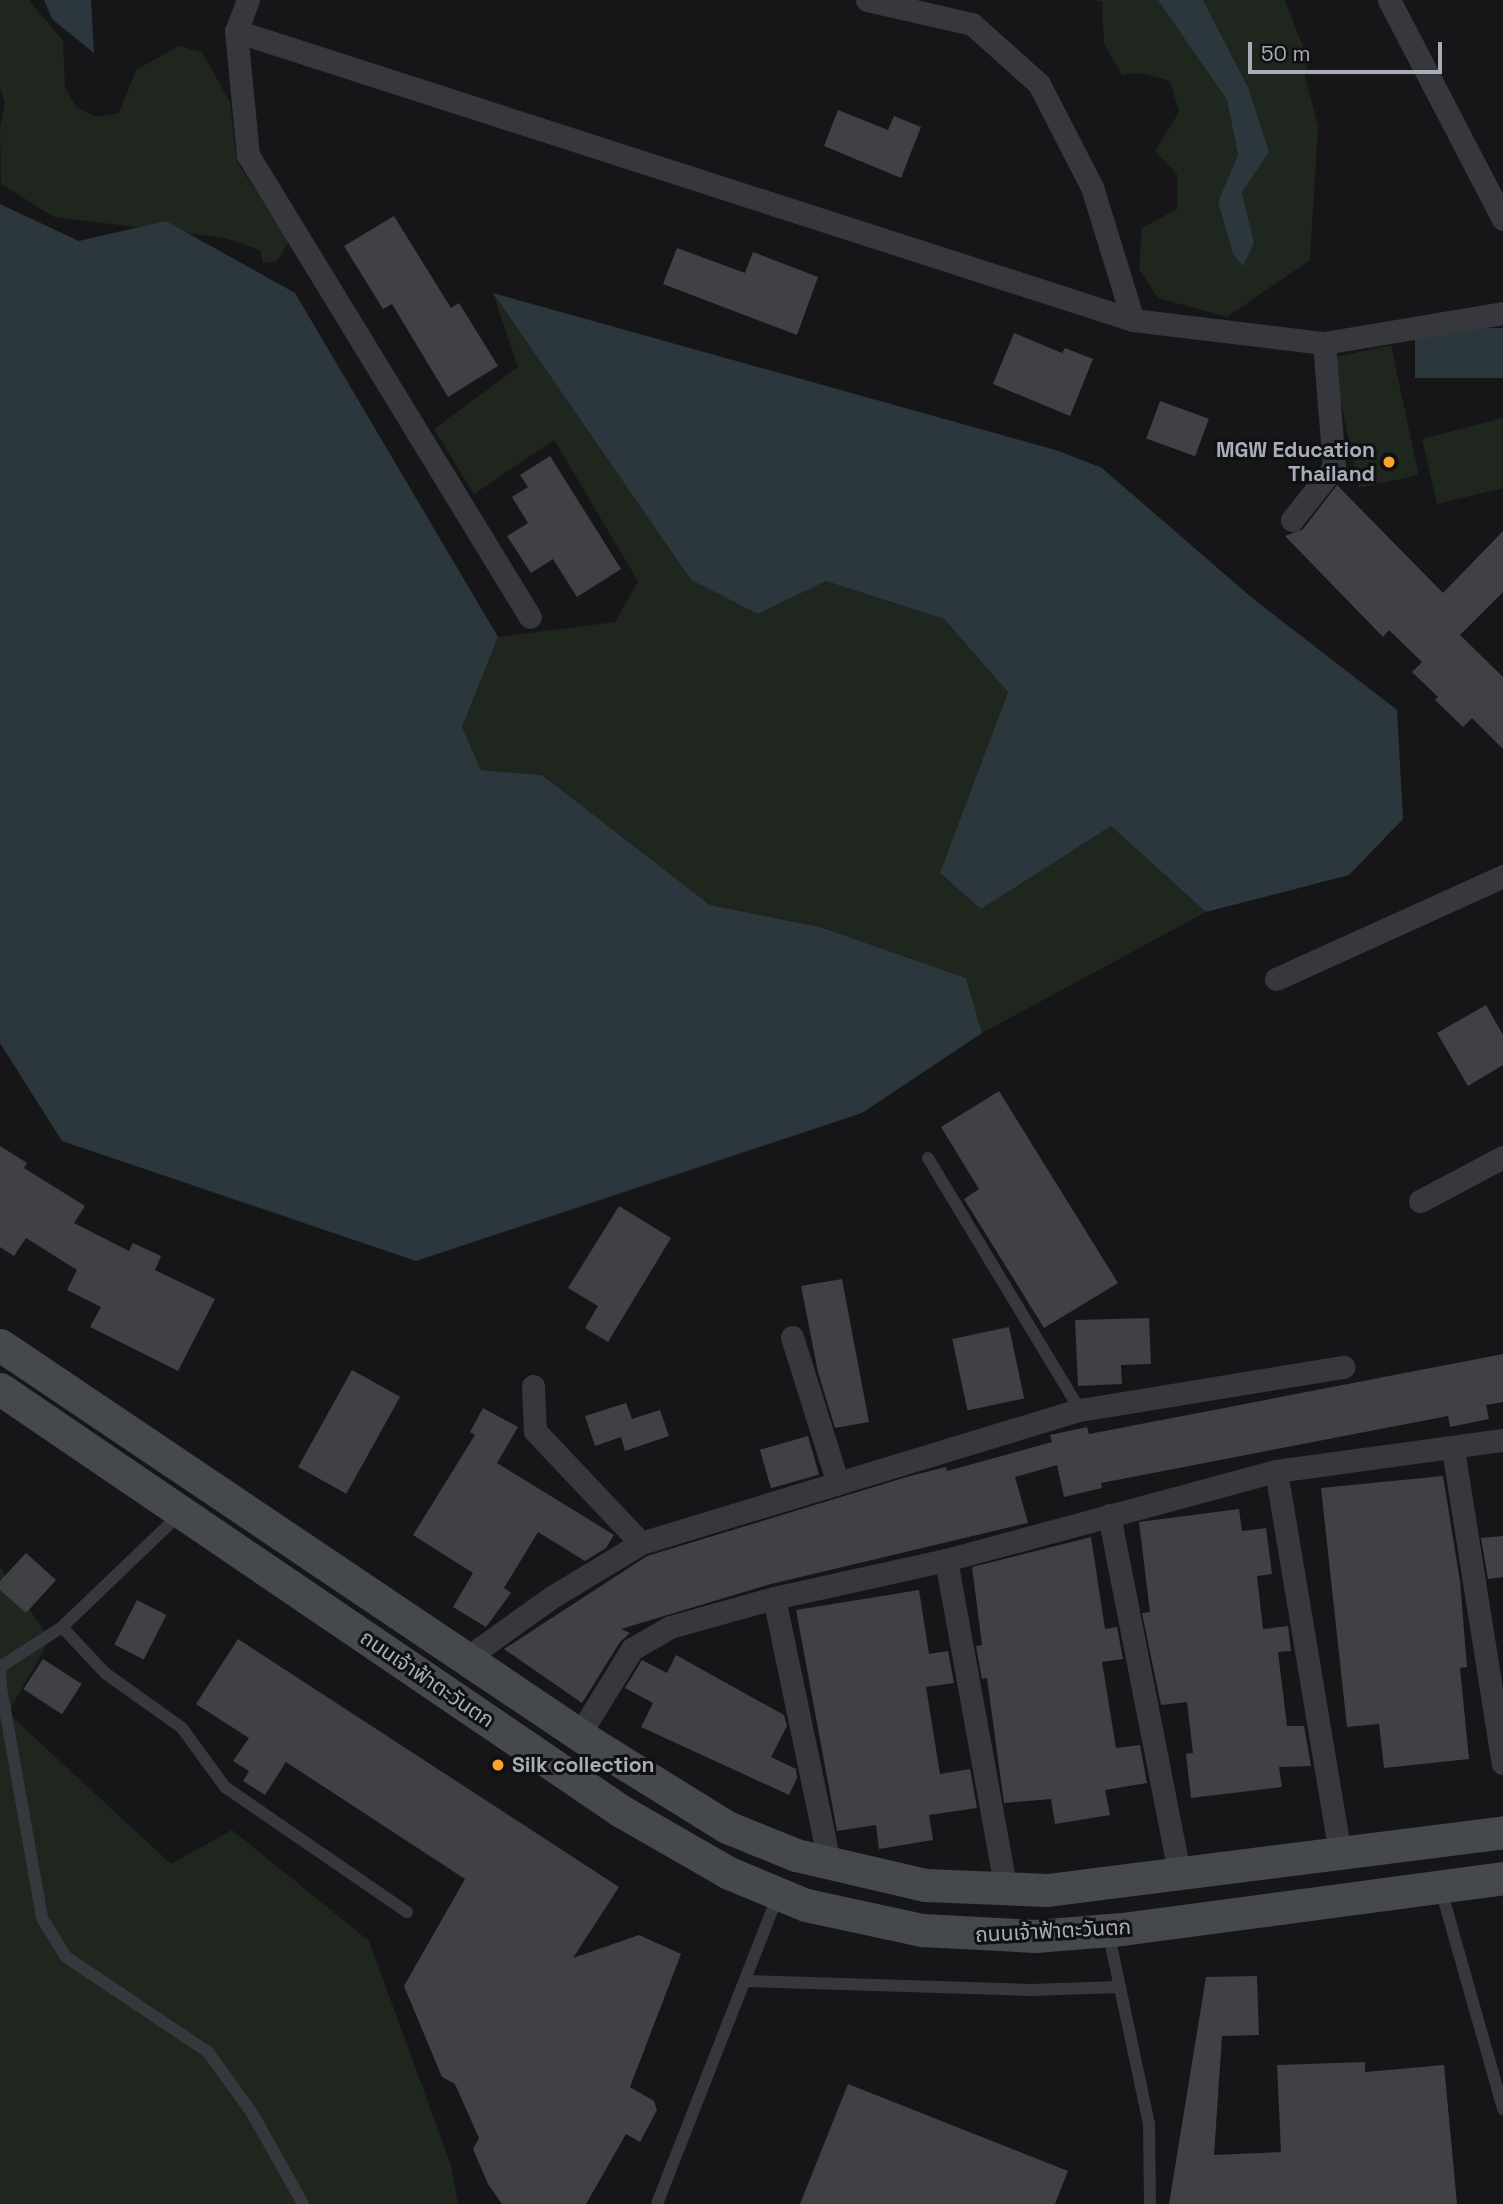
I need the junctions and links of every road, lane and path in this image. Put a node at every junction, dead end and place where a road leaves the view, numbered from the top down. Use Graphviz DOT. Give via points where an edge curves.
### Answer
graph roads {
  1 [pos="247,0"];
  2 [pos="867,0"];
  3 [pos="1389,0"];
  4 [pos="236,31"];
  5 [pos="1503,219"];
  6 [pos="1503,313"];
  7 [pos="1133,320"];
  8 [pos="1324,343"];
  9 [pos="1292,520"];
  10 [pos="530,617"];
  11 [pos="1503,876"];
  12 [pos="1276,979"];
  13 [pos="1503,1157"];
  14 [pos="928,1158"];
  15 [pos="1420,1201"];
  16 [pos="792,1337"];
  17 [pos="0,1345"];
  18 [pos="1344,1367"];
  19 [pos="533,1386"];
  20 [pos="0,1389"];
  21 [pos="1080,1410"];
  22 [pos="1503,1440"];
  23 [pos="1453,1449"];
  24 [pos="1276,1471"];
  25 [pos="837,1481"];
  26 [pos="182,1512"];
  27 [pos="1109,1515"];
  28 [pos="641,1543"];
  29 [pos="946,1560"];
  30 [pos="774,1598"];
  31 [pos="62,1627"];
  32 [pos="465,1659"];
  33 [pos="0,1666"];
  34 [pos="579,1735"];
  35 [pos="1503,1763"];
  36 [pos="1503,1832"];
  37 [pos="1340,1855"];
  38 [pos="830,1866"];
  39 [pos="1181,1876"];
  40 [pos="1503,1878"];
  41 [pos="1440,1886"];
  42 [pos="1006,1890"];
  43 [pos="778,1894"];
  44 [pos="407,1912"];
  45 [pos="1108,1930"];
  46 [pos="746,1981"];
  47 [pos="1120,1987"];
  48 [pos="1503,2109"];
  49 [pos="303,2204"];
  50 [pos="657,2204"];
  51 [pos="1150,2204"];
  1 -- 4 [label="street"];
  2 -- 7 [label="street" via="972,24 1039,84 1092,187"];
  3 -- 5 [label="street"];
  4 -- 7 [label="street"];
  4 -- 10 [label="street" via="248,155"];
  6 -- 8 [label="street"];
  7 -- 8 [label="street"];
  8 -- 9 [label="street" via="1334,467"];
  11 -- 12 [label="street"];
  13 -- 15 [label="street"];
  14 -- 21 [label="lane"];
  16 -- 25 [label="street"];
  17 -- 32 [label="main road, ถนนเจ้าฟ้าตะวันตก"];
  18 -- 21 [label="street"];
  19 -- 28 [label="street" via="535,1431"];
  20 -- 26 [label="main road, ถนนเจ้าฟ้าตะวันตก"];
  21 -- 25 [label="street"];
  22 -- 23 [label="street"];
  23 -- 24 [label="street"];
  23 -- 35 [label="street"];
  24 -- 27 [label="street"];
  24 -- 37 [label="street"];
  25 -- 28 [label="street"];
  26 -- 31 [label="lane"];
  26 -- 43 [label="main road, ถนนเจ้าฟ้าตะวันตก" via="643,1825 729,1873"];
  27 -- 29 [label="street"];
  27 -- 39 [label="street"];
  28 -- 32 [label="street" via="552,1597"];
  29 -- 30 [label="street"];
  29 -- 42 [label="street"];
  30 -- 34 [label="street" via="670,1627 632,1649"];
  30 -- 38 [label="street"];
  31 -- 33 [label="lane"];
  31 -- 44 [label="lane" via="105,1673 182,1728 225,1787"];
  32 -- 34 [label="main road, ถนนเจ้าฟ้าตะวันตก"];
  33 -- 49 [label="lane" via="42,1918 66,1957 208,2052 252,2113"];
  34 -- 38 [label="main road, ถนนเจ้าฟ้าตะวันตก" via="727,1827"];
  36 -- 37 [label="main road, ถนนเจ้าฟ้าตะวันตก"];
  37 -- 39 [label="main road, ถนนเจ้าฟ้าตะวันตก"];
  38 -- 42 [label="main road, ถนนเจ้าฟ้าตะวันตก" via="925,1885"];
  39 -- 42 [label="main road, ถนนเจ้าฟ้าตะวันตก" via="1101,1886"];
  40 -- 41 [label="main road, ถนนเจ้าฟ้าตะวันตก"];
  41 -- 45 [label="main road, ถนนเจ้าฟ้าตะวันตก"];
  41 -- 48 [label="lane"];
  43 -- 45 [label="main road, ถนนเจ้าฟ้าตะวันตก" via="844,1916 960,1934"];
  43 -- 46 [label="lane"];
  45 -- 47 [label="lane"];
  46 -- 47 [label="lane" via="1031,1990"];
  46 -- 50 [label="lane"];
  47 -- 51 [label="lane" via="1149,2124"];
}
